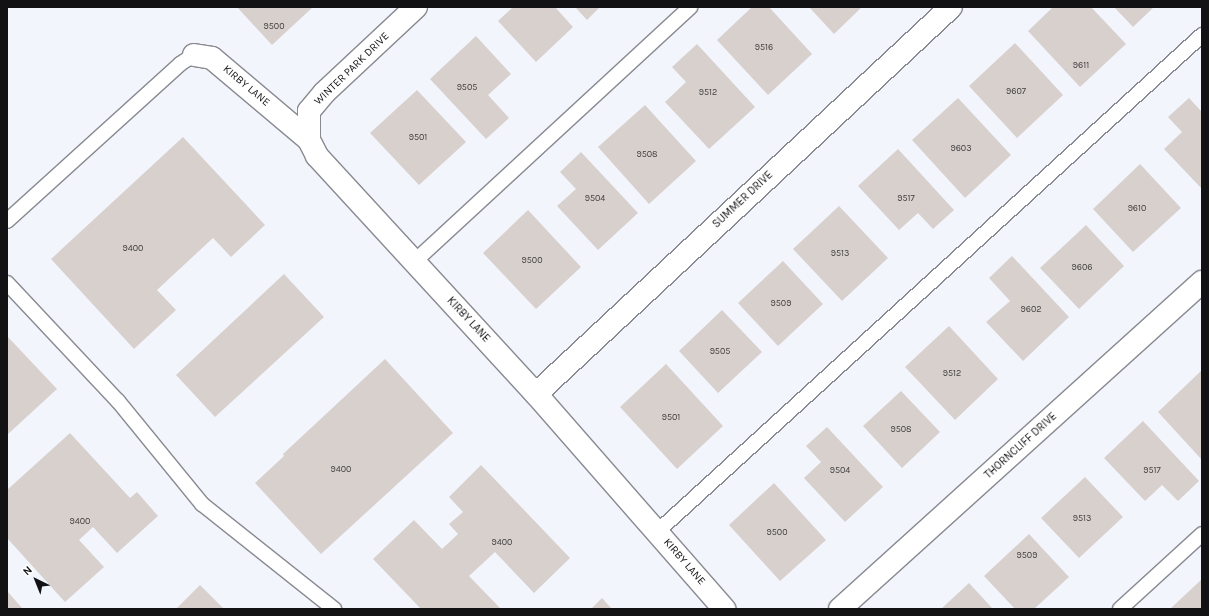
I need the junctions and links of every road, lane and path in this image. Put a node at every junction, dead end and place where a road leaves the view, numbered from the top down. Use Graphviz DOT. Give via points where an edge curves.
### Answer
graph roads {
  1 [pos="416,7"];
  2 [pos="690,7"];
  3 [pos="951,7"];
  4 [pos="1202,35"];
  5 [pos="194,55"];
  6 [pos="308,140"];
  7 [pos="7,221"];
  8 [pos="414,262"];
  9 [pos="1202,282"];
  10 [pos="7,283"];
  11 [pos="536,394"];
  12 [pos="657,532"];
  13 [pos="1202,534"];
  14 [pos="334,609"];
  15 [pos="724,609"];
  16 [pos="840,609"];
  17 [pos="1120,609"];
  1 -- 6 [label="street, WINTER PARK DRIVE" via="314,105 309,112"];
  2 -- 8 [label="lane"];
  3 -- 11 [label="street, SUMMER DRIVE"];
  4 -- 12 [label="lane"];
  5 -- 6 [label="street, KIRBY LANE" via="212,58"];
  5 -- 7 [label="lane" via="180,64"];
  6 -- 8 [label="street, KIRBY LANE" via="317,156"];
  8 -- 11 [label="street, KIRBY LANE"];
  9 -- 16 [label="street, THORNCLIFF DRIVE"];
  10 -- 14 [label="lane" via="118,401 202,504"];
  11 -- 12 [label="street, KIRBY LANE"];
  12 -- 15 [label="street, KIRBY LANE"];
  13 -- 17 [label="lane"];
}
